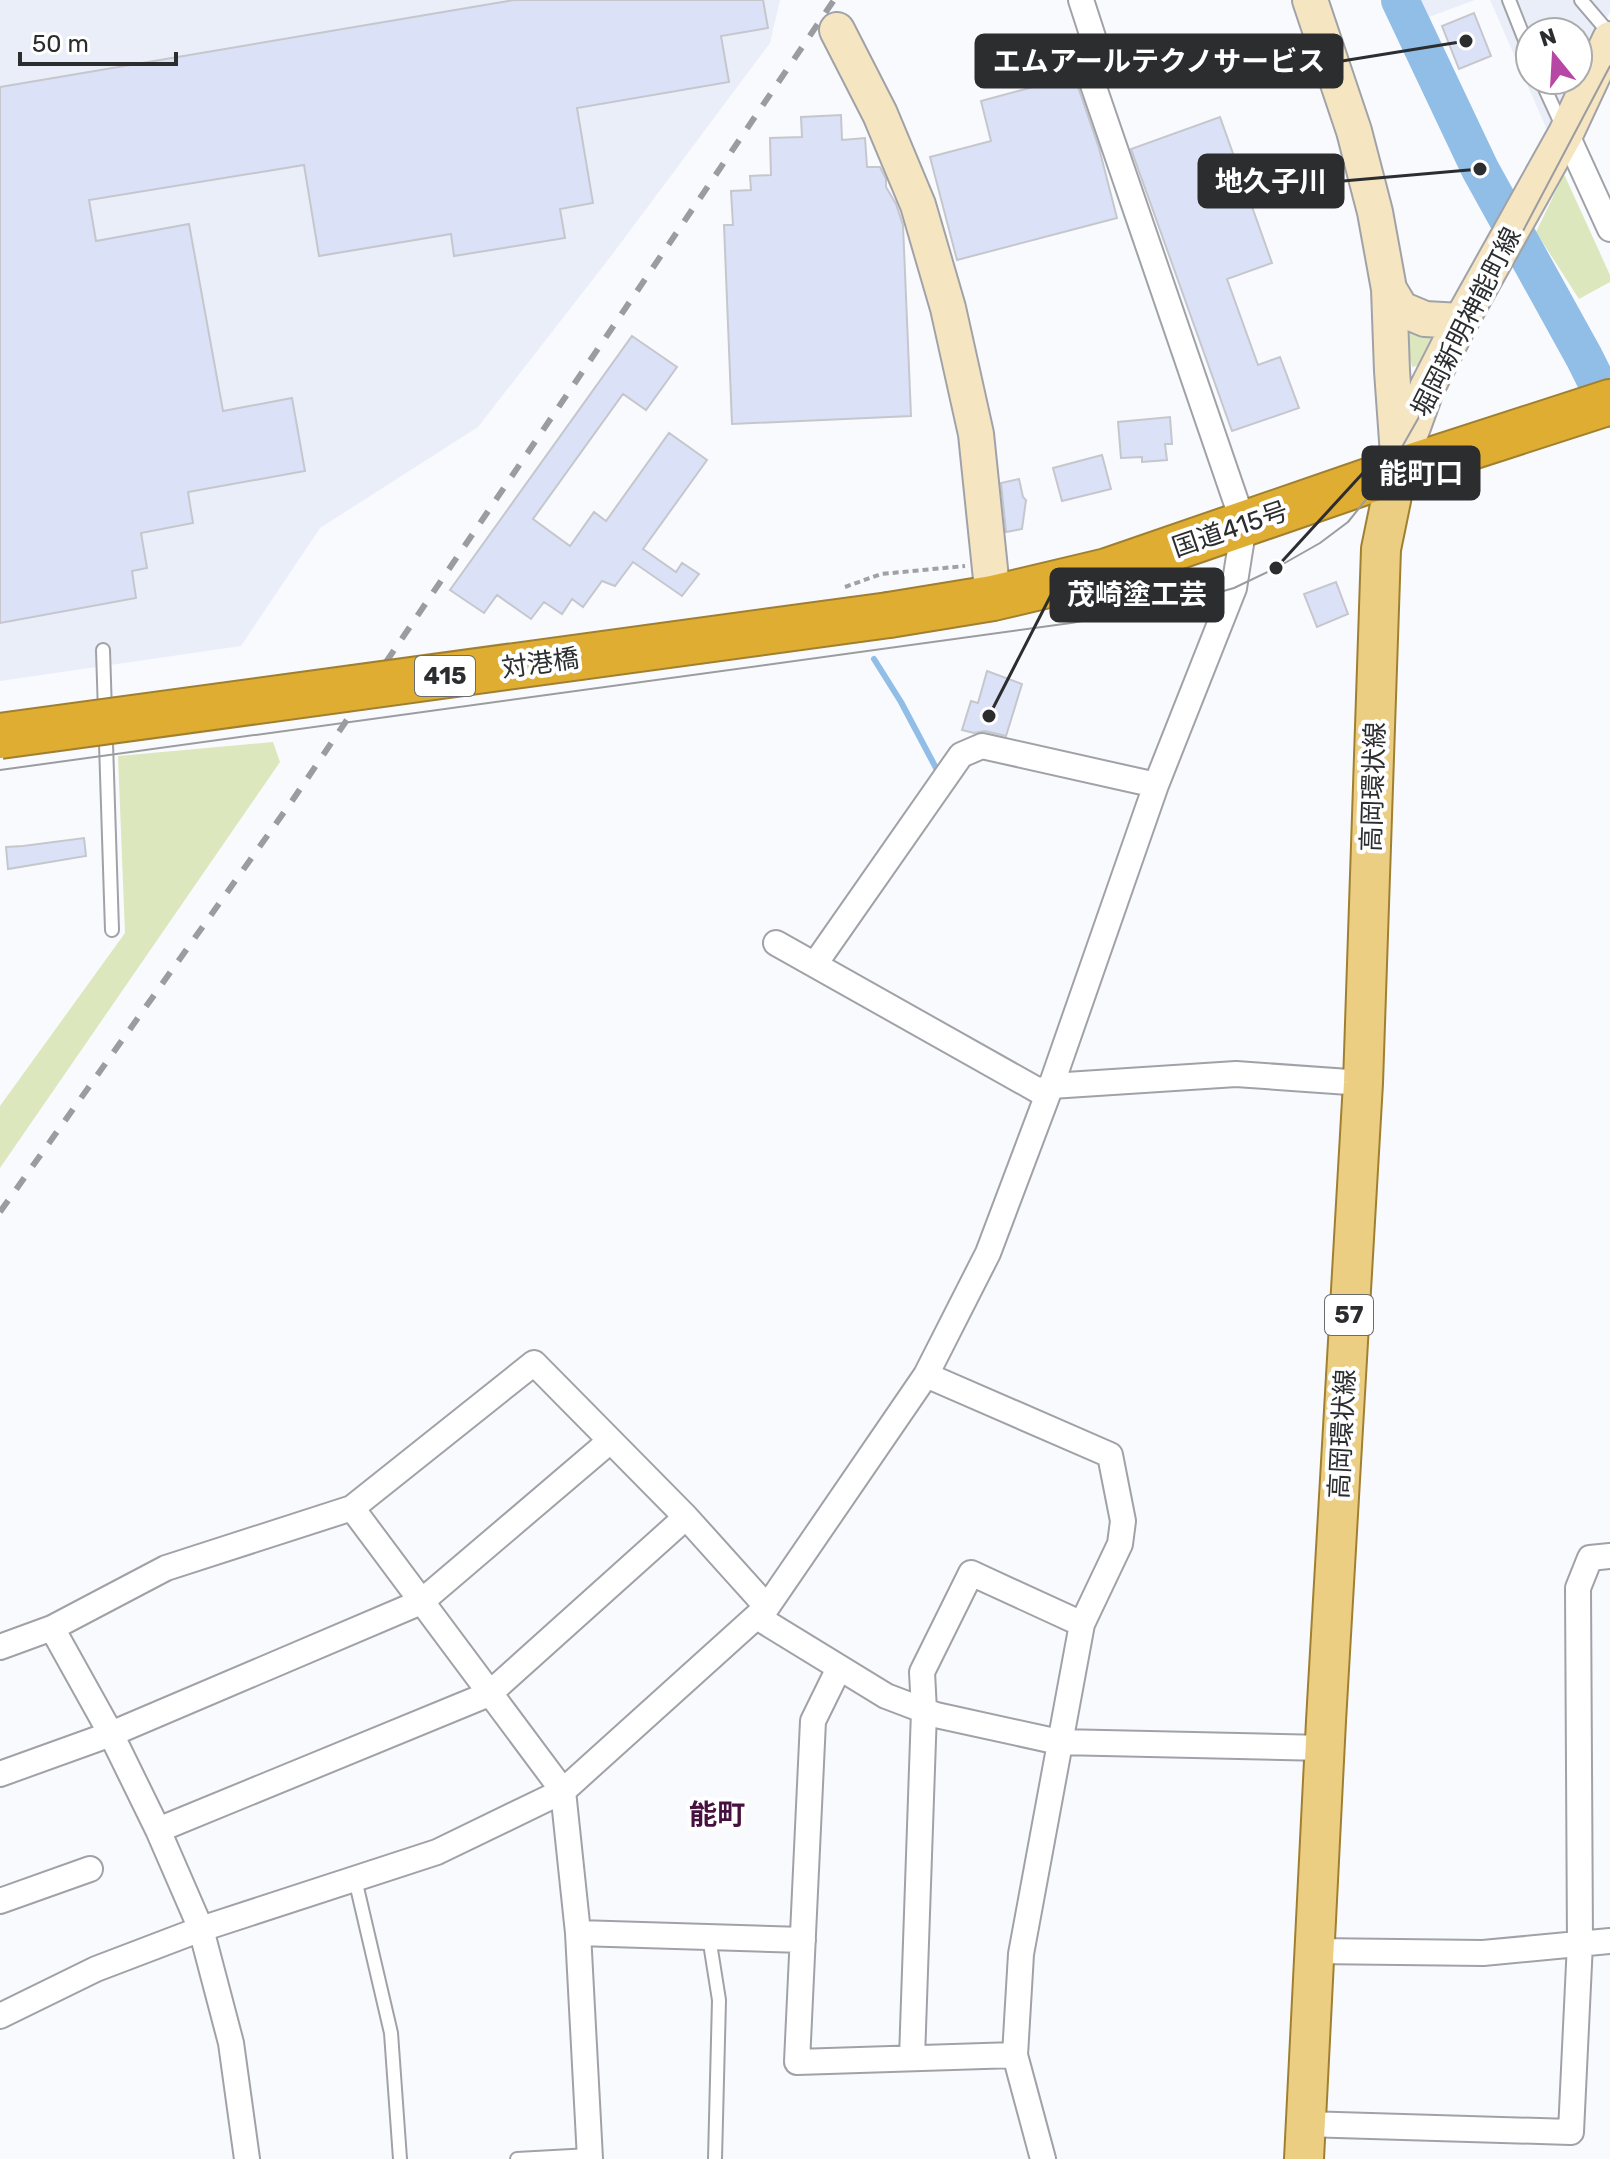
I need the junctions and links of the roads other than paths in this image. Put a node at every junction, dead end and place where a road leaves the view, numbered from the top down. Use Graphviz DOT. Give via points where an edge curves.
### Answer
graph roads {
  1 [pos="1081,0"];
  2 [pos="1310,0"];
  3 [pos="1581,0"];
  4 [pos="837,30"];
  5 [pos="1610,36"];
  6 [pos="1610,85"];
  7 [pos="1548,96"];
  8 [pos="1570,143"];
  9 [pos="1610,229"];
  10 [pos="1502,269"];
  11 [pos="1389,289"];
  12 [pos="1461,321"];
  13 [pos="1597,406"];
  14 [pos="1397,471"];
  15 [pos="1244,525"];
  16 [pos="993,598"];
  17 [pos="889,615"];
  18 [pos="103,650"];
  19 [pos="0,736"];
  20 [pos="1156,785"];
  21 [pos="112,930"];
  22 [pos="776,943"];
  23 [pos="815,964"];
  24 [pos="1363,1083"];
  25 [pos="1051,1086"];
  26 [pos="926,1375"];
  27 [pos="610,1441"];
  28 [pos="352,1508"];
  29 [pos="686,1517"];
  30 [pos="1610,1556"];
  31 [pos="421,1602"];
  32 [pos="762,1612"];
  33 [pos="1082,1624"];
  34 [pos="52,1628"];
  35 [pos="0,1647"];
  36 [pos="839,1668"];
  37 [pos="489,1694"];
  38 [pos="924,1711"];
  39 [pos="111,1734"];
  40 [pos="1059,1742"];
  41 [pos="1325,1748"];
  42 [pos="0,1774"];
  43 [pos="563,1791"];
  44 [pos="158,1830"];
  45 [pos="90,1869"];
  46 [pos="355,1879"];
  47 [pos="0,1901"];
  48 [pos="201,1929"];
  49 [pos="578,1933"];
  50 [pos="709,1937"];
  51 [pos="803,1940"];
  52 [pos="1610,1941"];
  53 [pos="1580,1943"];
  54 [pos="1314,1951"];
  55 [pos="0,2016"];
  56 [pos="1015,2055"];
  57 [pos="912,2058"];
  58 [pos="1304,2142"];
  59 [pos="590,2157"];
  60 [pos="247,2159"];
  61 [pos="400,2159"];
  62 [pos="517,2159"];
  63 [pos="715,2159"];
  64 [pos="1043,2159"];
  1 -- 15 [label="street" via="1093,37 1089,73"];
  2 -- 11 [label="street" via="1354,131"];
  3 -- 5 [label="lane"];
  4 -- 16 [label="street" via="918,205 948,308 976,434"];
  5 -- 8 [label="street, 堀岡新明神能町線"];
  6 -- 8 [label="street, 堀岡新明神能町線"];
  7 -- 8 [label="lane"];
  8 -- 9 [label="street"];
  8 -- 10 [label="street, 堀岡新明神能町線"];
  10 -- 12 [label="street, 堀岡新明神能町線"];
  10 -- 14 [label="street, 堀岡新明神能町線" via="1455,377"];
  11 -- 12 [label="street" via="1401,309 1425,319"];
  11 -- 14 [label="street"];
  12 -- 14 [label="street, 堀岡新明神能町線" via="1427,388"];
  13 -- 14 [label="highway, 国道415号 / 415"];
  14 -- 15 [label="highway, 国道415号 / 415"];
  14 -- 24 [label="main road, 高岡環状線 / 57" via="1381,549"];
  15 -- 16 [label="highway, 国道415号 / 415" via="1107,571"];
  15 -- 20 [label="street" via="1234,588"];
  16 -- 17 [label="highway, 国道415号 / 415"];
  17 -- 19 [label="highway, 対港橋 / 415, bridge"];
  18 -- 21 [label="lane"];
  20 -- 23 [label="street" via="982,746 961,755"];
  20 -- 25 [label="street"];
  22 -- 23 [label="street"];
  23 -- 25 [label="street" via="1039,1091"];
  24 -- 25 [label="street" via="1236,1074"];
  24 -- 41 [label="main road, 高岡環状線 / 57"];
  25 -- 26 [label="street" via="988,1253"];
  26 -- 32 [label="street"];
  26 -- 33 [label="street" via="1110,1455 1123,1521 1120,1544"];
  27 -- 28 [label="street" via="534,1363"];
  27 -- 29 [label="street"];
  27 -- 31 [label="street"];
  28 -- 31 [label="street"];
  28 -- 34 [label="street" via="166,1568"];
  29 -- 32 [label="street"];
  29 -- 37 [label="street"];
  30 -- 53 [label="street" via="1590,1558 1578,1588"];
  31 -- 37 [label="street"];
  31 -- 39 [label="street"];
  32 -- 36 [label="street"];
  32 -- 43 [label="street"];
  33 -- 38 [label="street" via="971,1573 922,1672"];
  33 -- 40 [label="street"];
  34 -- 35 [label="street"];
  34 -- 39 [label="street"];
  36 -- 38 [label="street"];
  36 -- 51 [label="street" via="813,1721"];
  37 -- 43 [label="street"];
  37 -- 44 [label="street"];
  38 -- 40 [label="street"];
  38 -- 57 [label="street"];
  39 -- 42 [label="street"];
  39 -- 44 [label="street"];
  40 -- 41 [label="street"];
  40 -- 56 [label="street" via="1021,1954"];
  41 -- 54 [label="main road, 高岡環状線 / 57"];
  43 -- 46 [label="street" via="437,1852"];
  43 -- 49 [label="street"];
  44 -- 48 [label="street"];
  45 -- 47 [label="street"];
  46 -- 48 [label="street"];
  46 -- 61 [label="lane" via="391,2033"];
  48 -- 55 [label="street" via="96,1969"];
  48 -- 60 [label="street" via="231,2043"];
  49 -- 50 [label="street"];
  49 -- 59 [label="street"];
  50 -- 51 [label="street"];
  50 -- 63 [label="lane" via="719,2000"];
  51 -- 57 [label="street" via="797,2062"];
  52 -- 53 [label="street"];
  53 -- 54 [label="street" via="1483,1953"];
  53 -- 58 [label="street" via="1571,2132"];
  54 -- 58 [label="main road, 高岡環状線 / 57"];
  56 -- 57 [label="street"];
  56 -- 64 [label="street"];
  59 -- 62 [label="lane"];
}
